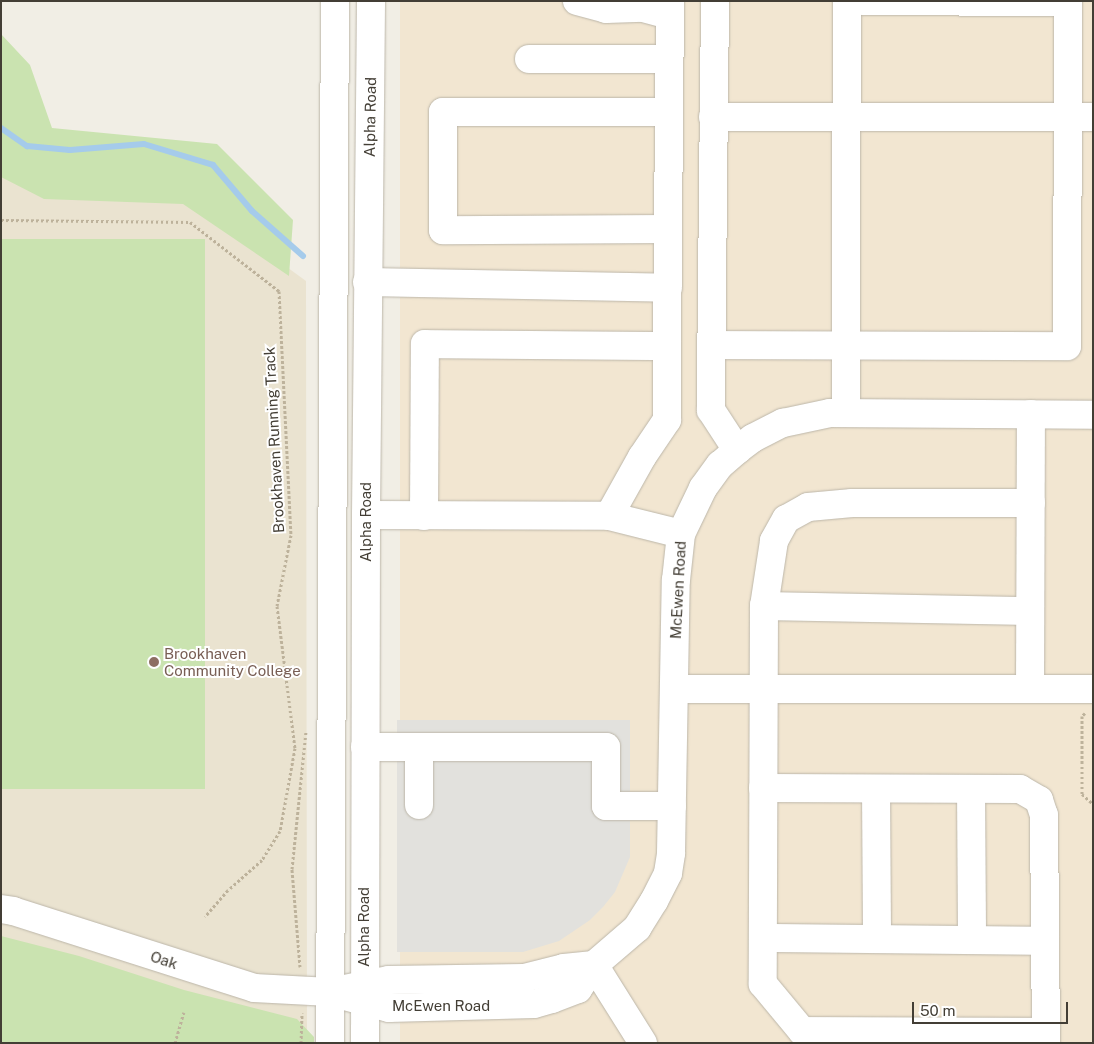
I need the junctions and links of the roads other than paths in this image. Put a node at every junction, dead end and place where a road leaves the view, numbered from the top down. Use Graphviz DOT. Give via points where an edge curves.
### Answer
graph roads {
  1 [pos="335,1"];
  2 [pos="371,1"];
  3 [pos="578,1"];
  4 [pos="715,1"];
  5 [pos="847,1"];
  6 [pos="862,1"];
  7 [pos="1068,2"];
  8 [pos="670,8"];
  9 [pos="529,59"];
  10 [pos="669,59"];
  11 [pos="669,112"];
  12 [pos="713,117"];
  13 [pos="847,117"];
  14 [pos="1080,117"];
  15 [pos="668,229"];
  16 [pos="368,282"];
  17 [pos="668,288"];
  18 [pos="711,345"];
  19 [pos="846,345"];
  20 [pos="667,346"];
  21 [pos="846,413"];
  22 [pos="1031,414"];
  23 [pos="1093,415"];
  24 [pos="736,450"];
  25 [pos="1031,503"];
  26 [pos="366,515"];
  27 [pos="424,516"];
  28 [pos="609,516"];
  29 [pos="681,534"];
  30 [pos="764,606"];
  31 [pos="1030,611"];
  32 [pos="675,689"];
  33 [pos="763,689"];
  34 [pos="1030,689"];
  35 [pos="1090,700"];
  36 [pos="365,747"];
  37 [pos="419,747"];
  38 [pos="763,788"];
  39 [pos="876,789"];
  40 [pos="971,789"];
  41 [pos="419,805"];
  42 [pos="672,806"];
  43 [pos="1,909"];
  44 [pos="763,938"];
  45 [pos="877,939"];
  46 [pos="972,940"];
  47 [pos="1045,941"];
  48 [pos="594,965"];
  49 [pos="330,992"];
  50 [pos="364,993"];
  51 [pos="1046,1038"];
  52 [pos="330,1043"];
  53 [pos="365,1043"];
  54 [pos="643,1043"];
  1 -- 49 [label="street"];
  2 -- 16 [label="street, Alpha Road"];
  3 -- 8 [label="street" via="606,9"];
  4 -- 12 [label="street"];
  5 -- 13 [label="street"];
  6 -- 7 [label="street"];
  7 -- 14 [label="street"];
  8 -- 10 [label="street"];
  9 -- 10 [label="street"];
  10 -- 11 [label="street"];
  11 -- 15 [label="street"];
  11 -- 15 [label="street" via="443,106 443,230"];
  12 -- 13 [label="street"];
  12 -- 18 [label="street"];
  13 -- 14 [label="street"];
  13 -- 19 [label="street"];
  14 -- 19 [label="street" via="1067,346"];
  15 -- 17 [label="street"];
  16 -- 17 [label="street"];
  16 -- 26 [label="street, Alpha Road"];
  17 -- 20 [label="street"];
  18 -- 19 [label="street"];
  18 -- 24 [label="street" via="711,410"];
  19 -- 21 [label="street"];
  20 -- 27 [label="street" via="425,344"];
  20 -- 28 [label="street" via="667,420"];
  21 -- 22 [label="street, McEwen Road"];
  21 -- 24 [label="street, McEwen Road" via="830,413 782,424"];
  22 -- 23 [label="street, McEwen Road"];
  22 -- 25 [label="street"];
  24 -- 29 [label="street, McEwen Road" via="703,488"];
  25 -- 30 [label="street" via="852,503 808,507 786,519 774,541"];
  25 -- 31 [label="street"];
  26 -- 27 [label="street"];
  26 -- 36 [label="street, Alpha Road"];
  27 -- 28 [label="street"];
  28 -- 29 [label="street"];
  29 -- 32 [label="street, McEwen Road" via="676,580"];
  30 -- 31 [label="street"];
  30 -- 33 [label="street"];
  31 -- 34 [label="street"];
  32 -- 33 [label="street"];
  32 -- 42 [label="street, McEwen Road"];
  33 -- 34 [label="street"];
  33 -- 38 [label="street"];
  34 -- 35 [label="street"];
  36 -- 37 [label="street"];
  36 -- 50 [label="street, Alpha Road"];
  37 -- 41 [label="street"];
  37 -- 42 [label="street" via="606,747 606,806"];
  38 -- 39 [label="street"];
  38 -- 44 [label="street"];
  39 -- 40 [label="street"];
  39 -- 45 [label="street"];
  40 -- 46 [label="street"];
  40 -- 47 [label="street" via="1020,789 1039,800 1044,815"];
  42 -- 48 [label="street, McEwen Road" via="672,853 668,873 637,928"];
  43 -- 49 [label="street, Oak" via="254,988"];
  44 -- 45 [label="street"];
  44 -- 51 [label="street" via="763,984 802,1031"];
  45 -- 46 [label="street"];
  46 -- 47 [label="street"];
  47 -- 51 [label="street"];
  48 -- 50 [label="street, McEwen Road" via="564,968 524,978 389,980"];
  48 -- 54 [label="street"];
  49 -- 50 [label="street, McEwen Road"];
  49 -- 52 [label="street"];
  50 -- 53 [label="street, Alpha Road"];
}
